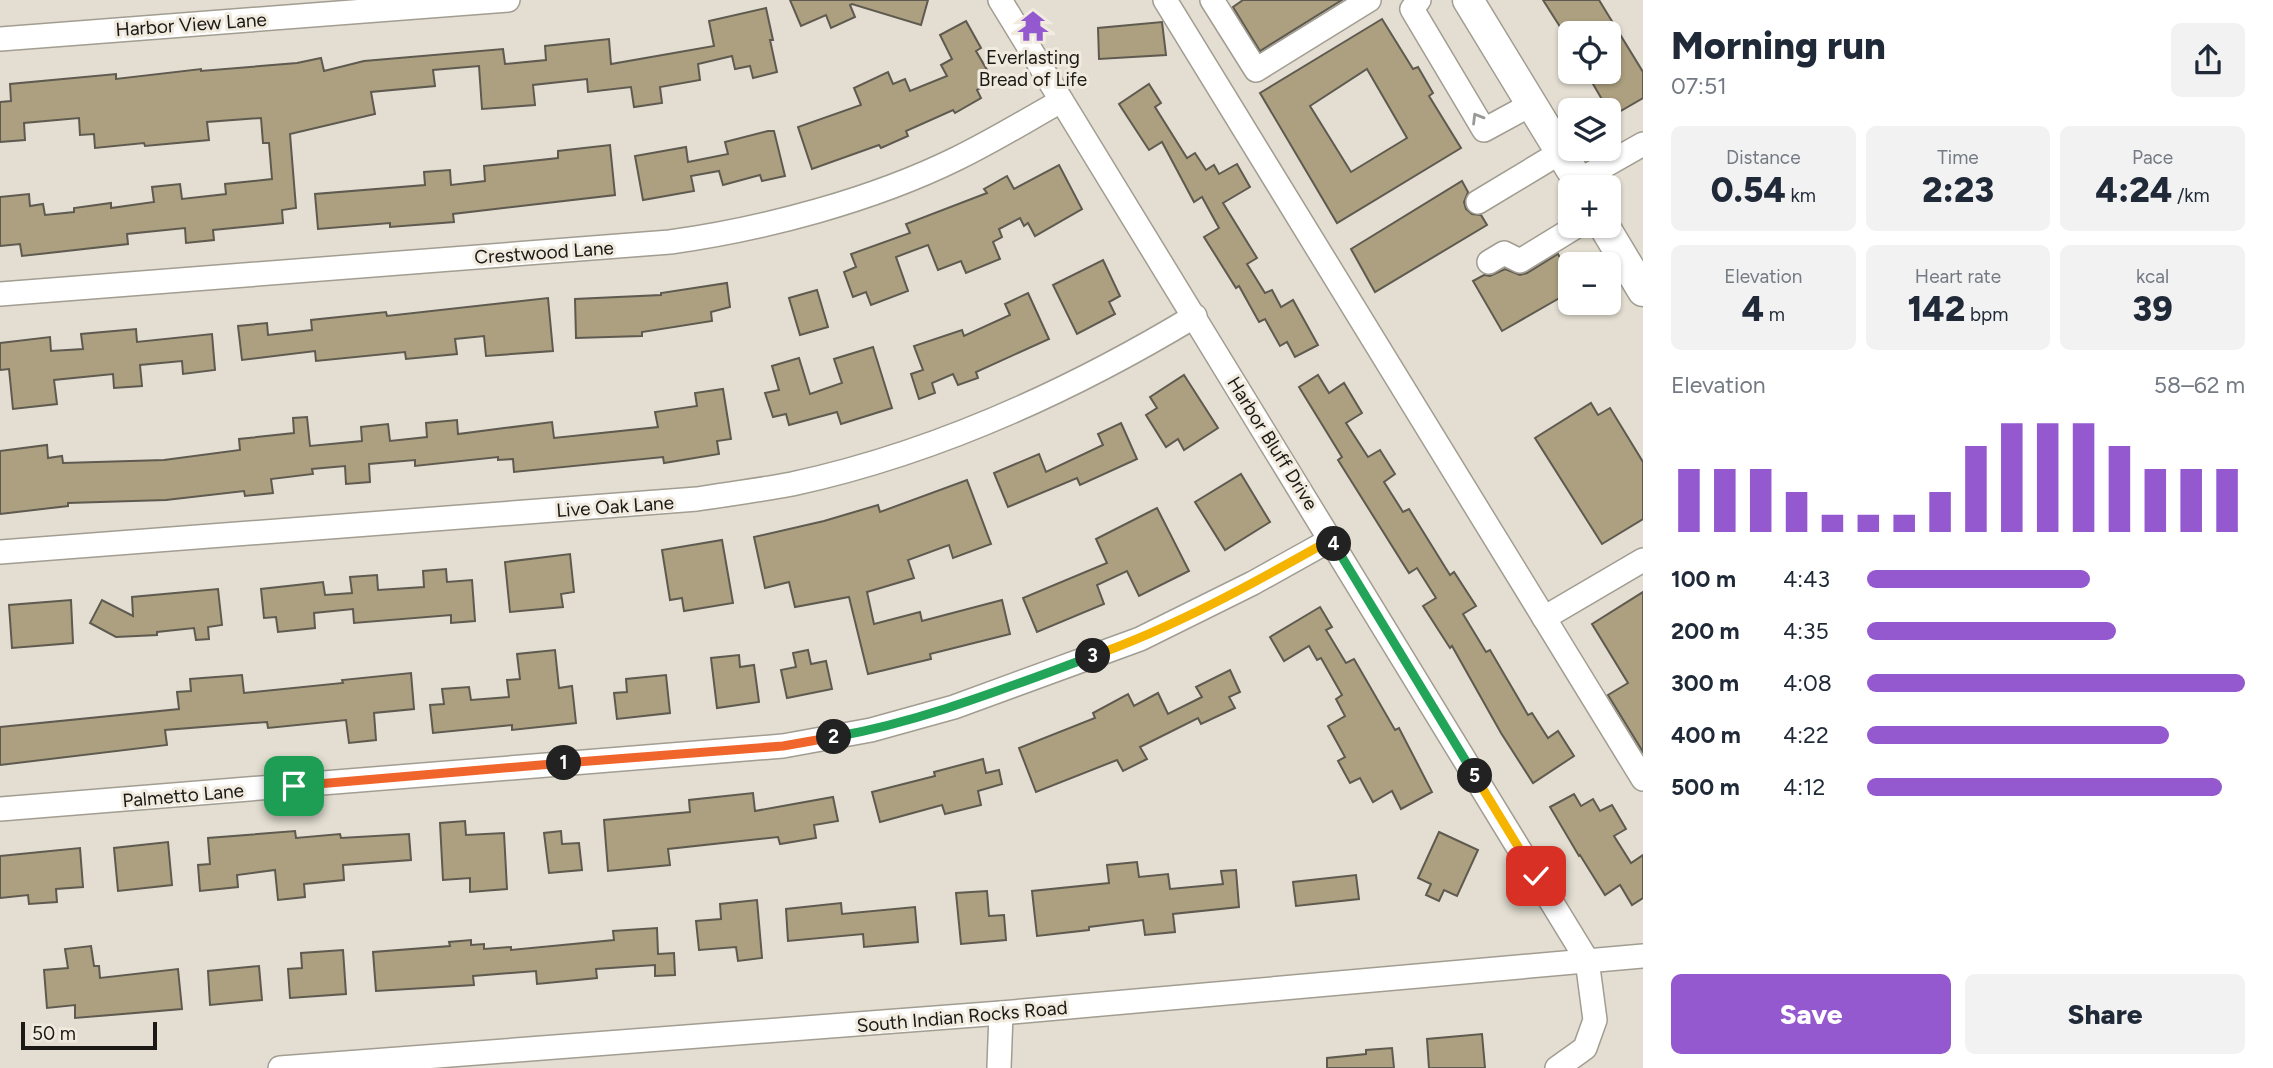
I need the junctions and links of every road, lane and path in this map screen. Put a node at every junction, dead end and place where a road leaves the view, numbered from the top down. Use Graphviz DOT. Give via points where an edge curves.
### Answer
graph roads {
  1 [pos="508,0"];
  2 [pos="1000,0"];
  3 [pos="1165,0"];
  4 [pos="1212,0"];
  5 [pos="1369,0"];
  6 [pos="1419,0"];
  7 [pos="1468,0"];
  8 [pos="0,39"];
  9 [pos="1061,101"];
  10 [pos="1532,104"];
  11 [pos="1558,147"];
  12 [pos="1640,152"];
  13 [pos="1558,154"];
  14 [pos="1597,175"];
  15 [pos="1478,202"];
  16 [pos="1558,238"];
  17 [pos="1611,238"];
  18 [pos="1489,262"];
  19 [pos="1643,291"];
  20 [pos="0,293"];
  21 [pos="1195,316"];
  22 [pos="1332,539"];
  23 [pos="0,552"];
  24 [pos="1643,560"];
  25 [pos="1544,618"];
  26 [pos="1643,779"];
  27 [pos="0,809"];
  28 [pos="1643,956"];
  29 [pos="1587,960"];
  30 [pos="1001,1013"];
  31 [pos="367,1065"];
  32 [pos="280,1068"];
  33 [pos="999,1068"];
  34 [pos="1556,1068"];
  1 -- 8 [label="street, Harbor View Lane"];
  2 -- 9 [label="street, Harbor Bluff Drive"];
  3 -- 25 [label="street"];
  4 -- 5 [label="street" via="1256,70"];
  10 -- 6 [label="street, one-way" via="1484,130 1412,9"];
  7 -- 10 [label="main road"];
  9 -- 20 [label="street, Crestwood Lane" via="957,158 868,195 723,235"];
  9 -- 21 [label="street, Harbor Bluff Drive"];
  10 -- 11 [label="main road"];
  12 -- 14 [label="street"];
  13 -- 15 [label="street"];
  16 -- 18 [label="street" via="1520,261 1504,253"];
  17 -- 19 [label="main road"];
  21 -- 22 [label="street, Harbor Bluff Drive"];
  21 -- 23 [label="street, Live Oak Lane" via="1133,354 971,430 792,484 697,499"];
  22 -- 27 [label="street, Palmetto Lane" via="1140,639 954,706 871,730 783,746"];
  22 -- 29 [label="street, Harbor Bluff Drive"];
  24 -- 25 [label="street"];
  25 -- 26 [label="street"];
  28 -- 29 [label="street, South Indian Rocks Road"];
  29 -- 30 [label="street, South Indian Rocks Road"];
  29 -- 34 [label="street" via="1595,1020 1585,1048"];
  30 -- 31 [label="street, South Indian Rocks Road"];
  30 -- 33 [label="street"];
  31 -- 32 [label="street, South Indian Rocks Road"];
}
